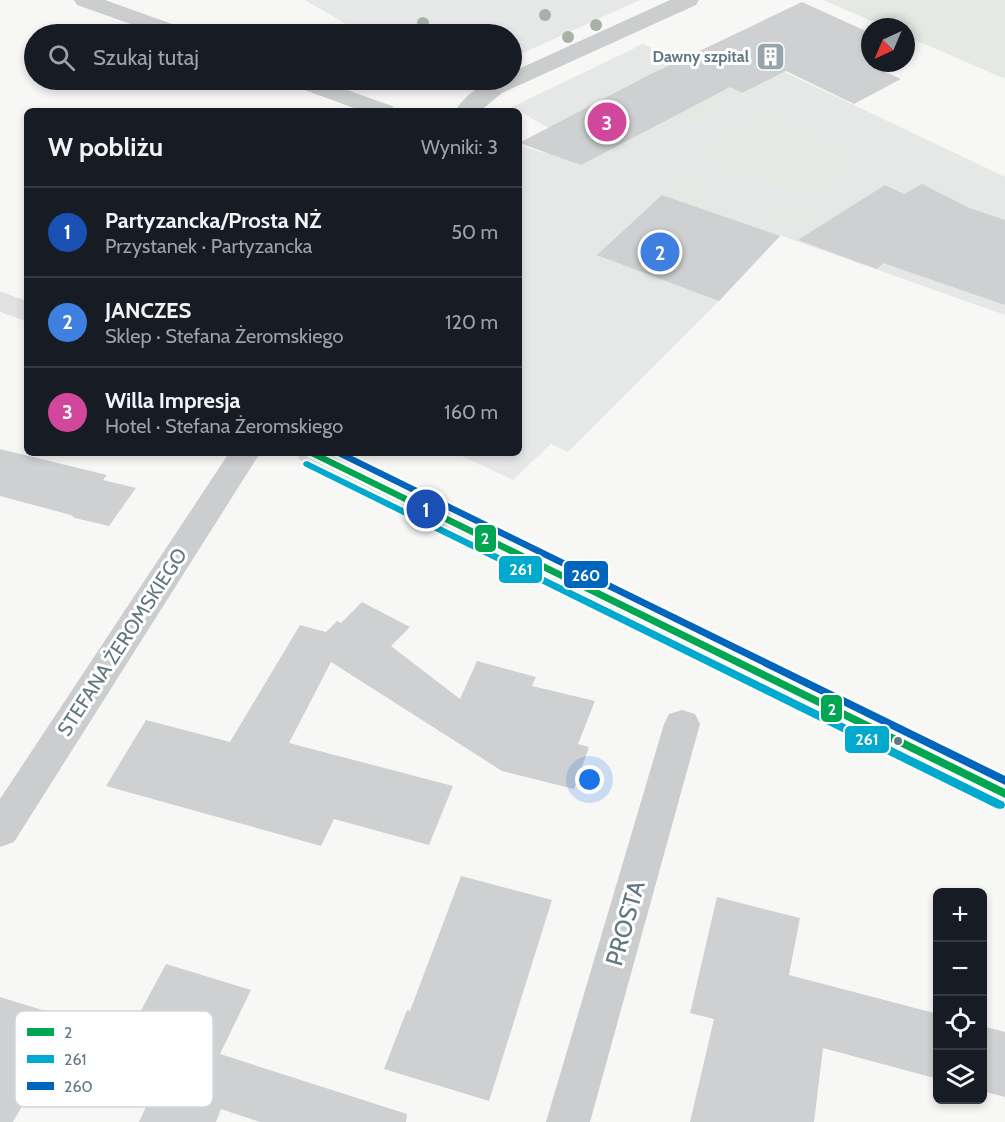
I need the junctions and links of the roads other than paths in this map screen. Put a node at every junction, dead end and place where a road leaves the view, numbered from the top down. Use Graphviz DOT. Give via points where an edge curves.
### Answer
graph roads {
  1 [pos="85,0"];
  2 [pos="688,0"];
  3 [pos="151,24"];
  4 [pos="522,75"];
  5 [pos="326,90"];
  6 [pos="491,90"];
  7 [pos="376,108"];
  8 [pos="470,108"];
  9 [pos="0,300"];
  10 [pos="24,312"];
  11 [pos="242,456"];
  12 [pos="318,456"];
  13 [pos="682,724"];
  14 [pos="1005,794"];
  15 [pos="0,831"];
  16 [pos="568,1122"];
  1 -- 3 [label="street"];
  2 -- 4 [label="street"];
  5 -- 7 [label="street"];
  6 -- 8 [label="street"];
  9 -- 10 [label="main road"];
  11 -- 15 [label="street, STEFANA ŻEROMSKIEGO"];
  12 -- 14 [label="main road"];
  13 -- 16 [label="street, PROSTA"];
}
